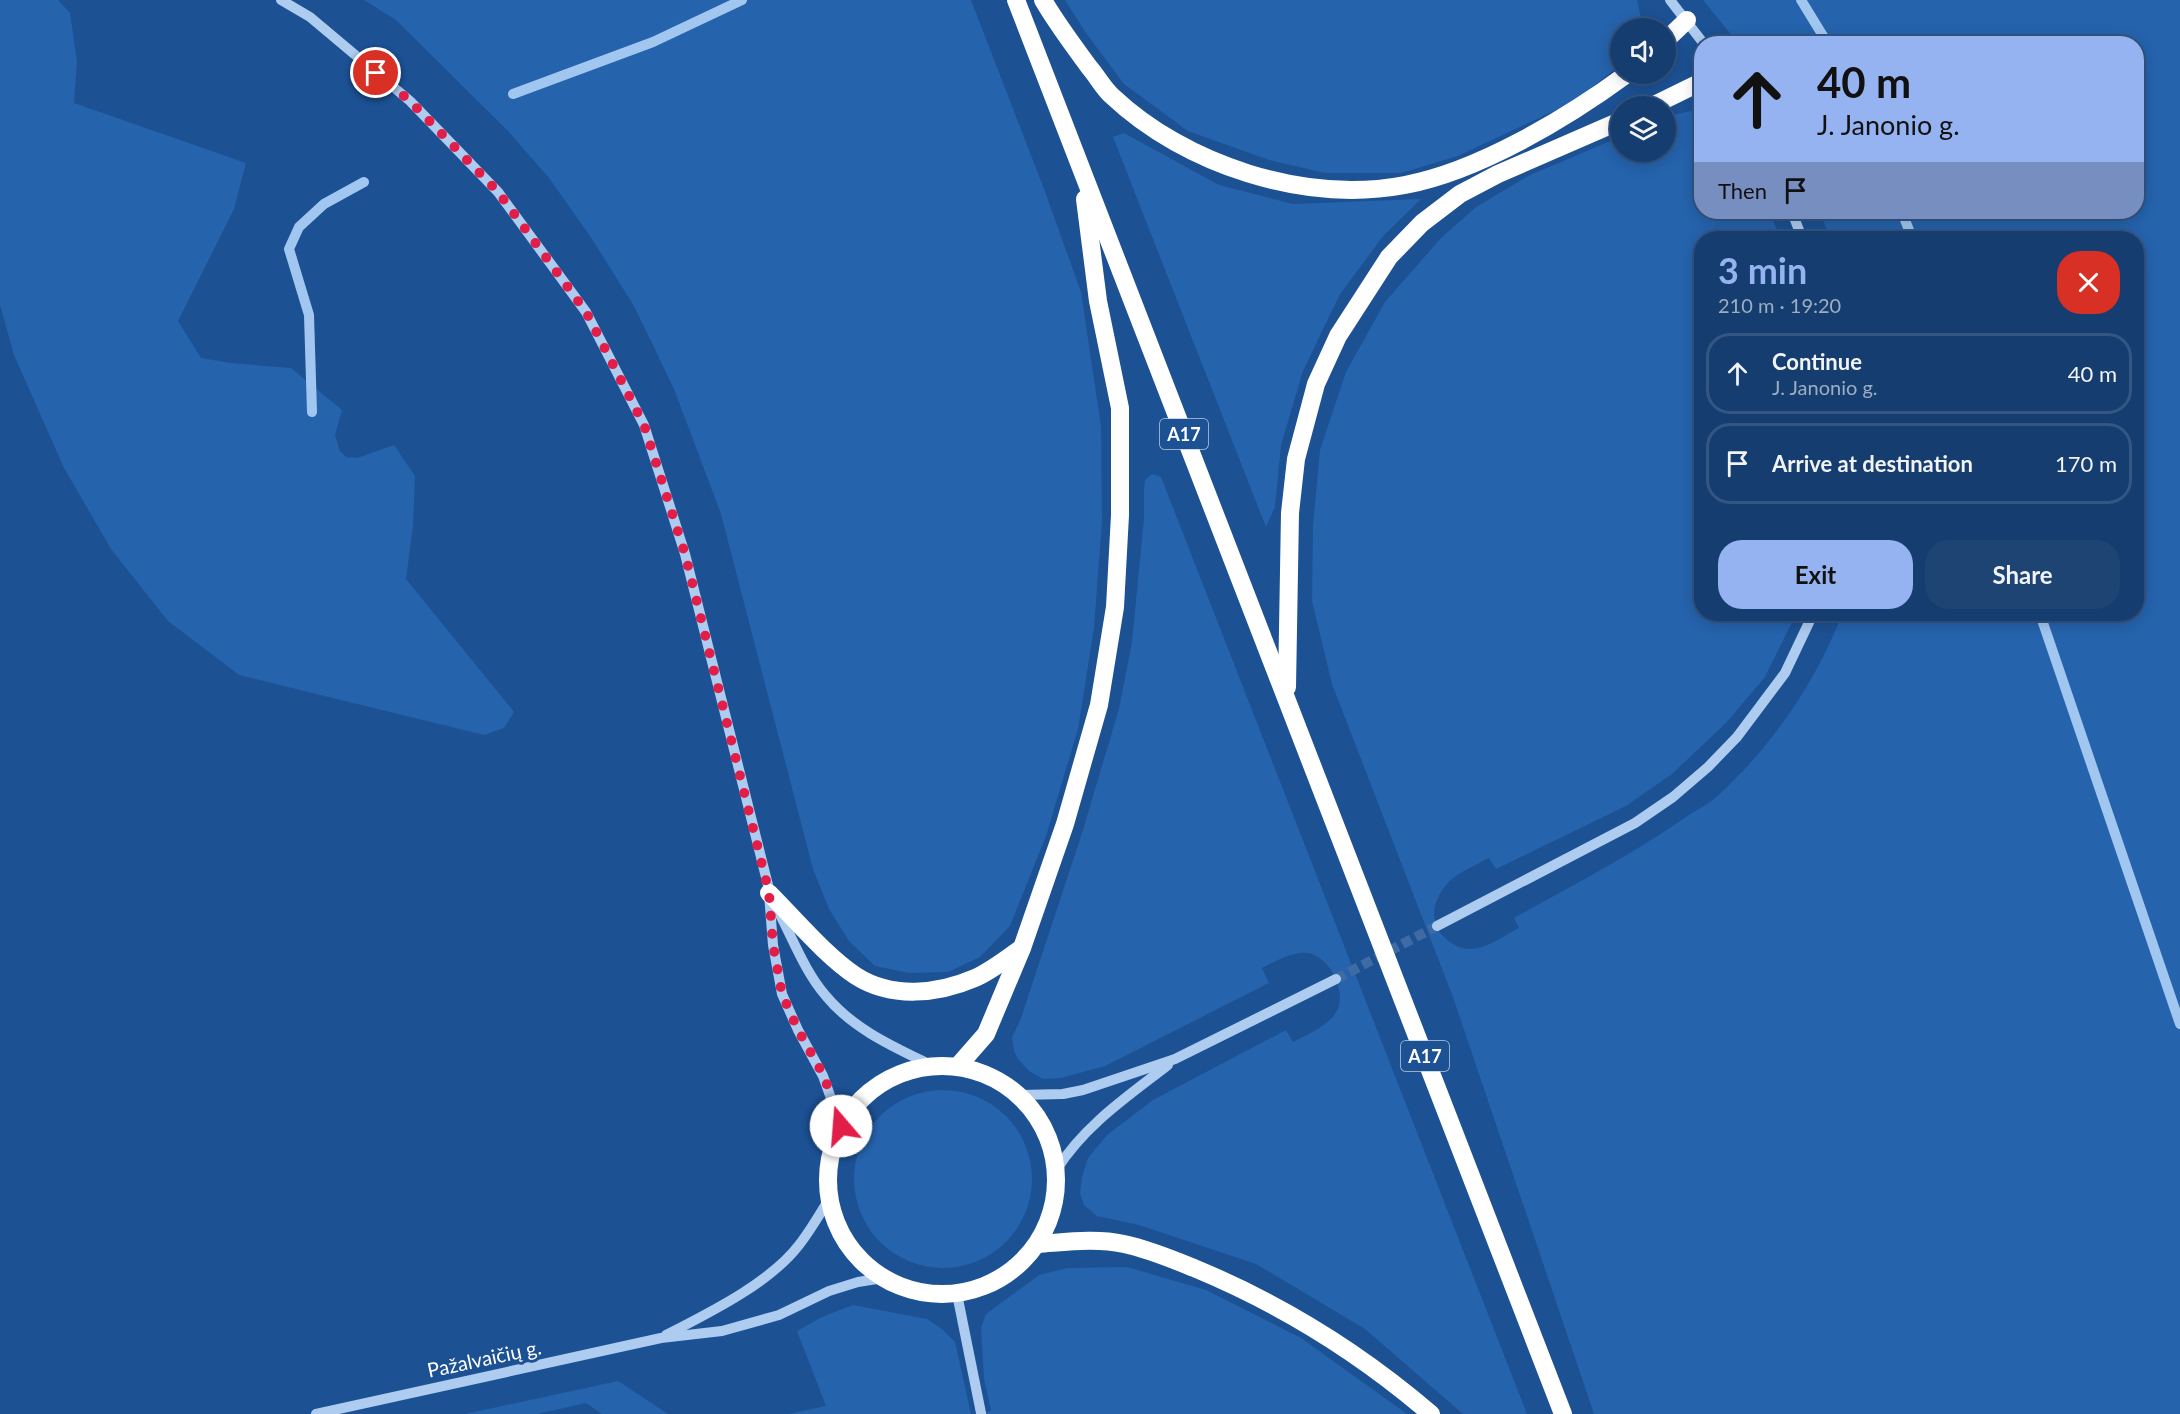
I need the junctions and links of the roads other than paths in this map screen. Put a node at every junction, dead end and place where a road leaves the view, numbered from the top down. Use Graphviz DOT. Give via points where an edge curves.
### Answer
graph roads {
  1 [pos="281,0"];
  2 [pos="1016,0"];
  3 [pos="1043,0"];
  4 [pos="1670,0"];
  5 [pos="1687,20"];
  6 [pos="1676,30"];
  7 [pos="1698,36"];
  8 [pos="1612,84"];
  9 [pos="1694,85"];
  10 [pos="1672,96"];
  11 [pos="1610,125"];
  12 [pos="1082,170"];
  13 [pos="1810,621"];
  14 [pos="1287,697"];
  15 [pos="769,893"];
  16 [pos="1437,926"];
  17 [pos="1022,948"];
  18 [pos="1336,979"];
  19 [pos="1175,1059"];
  20 [pos="931,1065"];
  21 [pos="958,1066"];
  22 [pos="1020,1095"];
  23 [pos="841,1126"];
  24 [pos="1057,1169"];
  25 [pos="829,1199"];
  26 [pos="1038,1244"];
  27 [pos="883,1278"];
  28 [pos="957,1294"];
  29 [pos="661,1338"];
  30 [pos="981,1413"];
  31 [pos="316,1414"];
  32 [pos="1431,1414"];
  33 [pos="1563,1414"];
  1 -- 15 [label="street" via="310,17 410,101 498,192 586,312 644,425 672,511"];
  2 -- 12 [label="highway, A17"];
  3 -- 8 [label="highway" via="1059,28 1110,94 1148,125 1186,148 1249,174 1315,188 1383,188 1450,172 1560,119"];
  4 -- 5 [label="street"];
  5 -- 6 [label="highway"];
  5 -- 7 [label="street"];
  9 -- 10 [label="highway"];
  11 -- 14 [label="highway" via="1498,174 1460,194 1422,223 1389,257 1338,336 1316,384 1296,459 1290,513"];
  12 -- 14 [label="highway, A17"];
  12 -- 17 [label="highway" via="1098,301 1120,408 1115,607 1099,705 1065,824"];
  13 -- 16 [label="street" via="1785,673 1737,737 1673,797 1635,823"];
  14 -- 33 [label="highway, A17"];
  15 -- 17 [label="highway" via="838,961 857,976 881,987 911,993 939,990 977,978"];
  15 -- 20 [label="street" via="826,996 875,1037"];
  15 -- 23 [label="street" via="782,994 824,1076"];
  17 -- 21 [label="highway" via="986,1034"];
  18 -- 19 [label="street"];
  19 -- 22 [label="street" via="1083,1090"];
  19 -- 24 [label="street" via="1095,1122"];
  20 -- 21 [label="highway"];
  20 -- 23 [label="highway" via="903,1071 878,1084 857,1103"];
  21 -- 22 [label="highway" via="980,1071"];
  22 -- 24 [label="highway" via="1045,1128"];
  23 -- 25 [label="highway" via="830,1157"];
  24 -- 26 [label="highway" via="1050,1220"];
  25 -- 27 [label="highway" via="847,1244"];
  25 -- 29 [label="street, Pažalvaičių g." via="799,1246 764,1278"];
  26 -- 28 [label="highway" via="1016,1268 989,1285"];
  26 -- 32 [label="highway" via="1088,1240 1125,1244 1226,1281 1312,1326 1394,1382"];
  27 -- 28 [label="highway" via="906,1289"];
  27 -- 29 [label="street, Pažalvaičių g." via="828,1291 779,1316 722,1331"];
  28 -- 30 [label="street"];
  29 -- 31 [label="street, Pažalvaičių g."];
}
